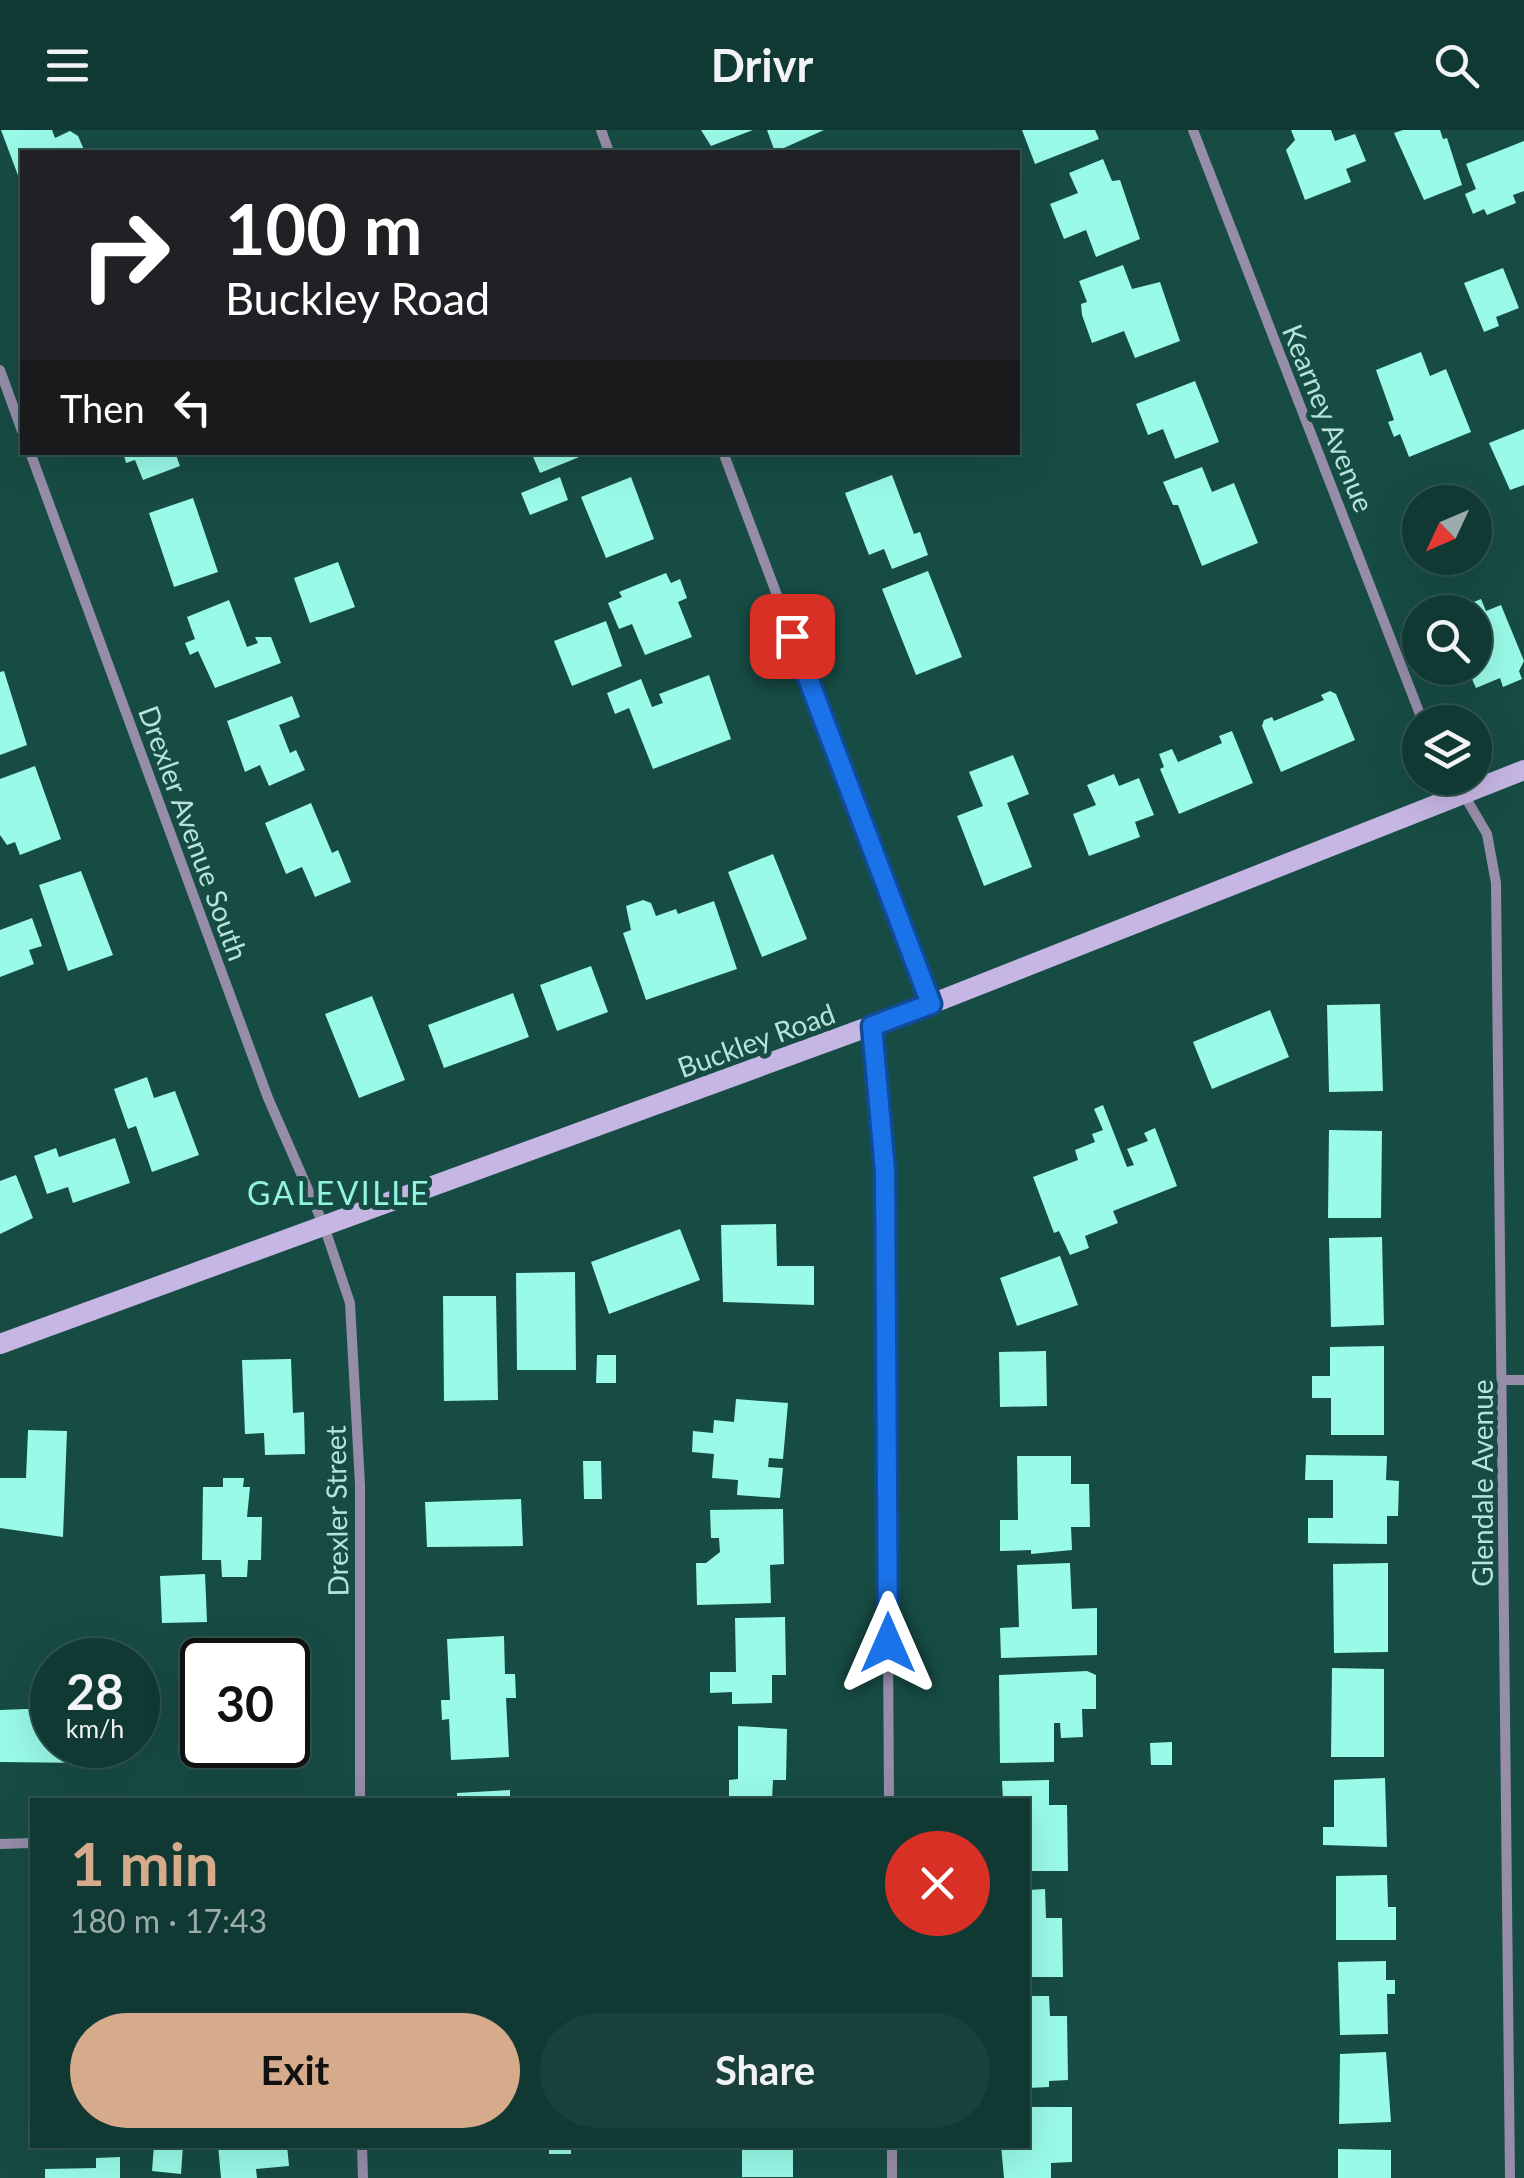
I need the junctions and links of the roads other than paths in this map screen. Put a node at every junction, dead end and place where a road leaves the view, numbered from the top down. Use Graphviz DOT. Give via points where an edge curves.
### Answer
graph roads {
  1 [pos="1193,130"];
  2 [pos="0,370"];
  3 [pos="20,425"];
  4 [pos="31,455"];
  5 [pos="724,455"];
  6 [pos="1416,705"];
  7 [pos="1524,770"];
  8 [pos="1492,778"];
  9 [pos="1437,795"];
  10 [pos="1464,795"];
  11 [pos="931,1004"];
  12 [pos="872,1026"];
  13 [pos="324,1226"];
  14 [pos="0,1344"];
  15 [pos="1503,1380"];
  16 [pos="1524,1380"];
  17 [pos="360,1798"];
  18 [pos="890,1798"];
  19 [pos="30,1843"];
  20 [pos="0,1844"];
  21 [pos="362,2148"];
  22 [pos="892,2148"];
  23 [pos="363,2178"];
  24 [pos="892,2178"];
  25 [pos="1510,2178"];
  1 -- 6 [label="street, Kearney Avenue"];
  2 -- 3 [label="street"];
  4 -- 13 [label="street, Drexler Avenue South" via="268,1098"];
  5 -- 11 [label="street"];
  7 -- 8 [label="street, Buckley Road"];
  9 -- 11 [label="street, Buckley Road"];
  10 -- 15 [label="street, Glendale Avenue" via="1487,834 1496,882"];
  11 -- 12 [label="street, Buckley Road"];
  12 -- 13 [label="street, Buckley Road"];
  12 -- 18 [label="street" via="885,1171"];
  13 -- 14 [label="street, Buckley Road"];
  13 -- 17 [label="street, Drexler Street" via="350,1303 360,1485"];
  15 -- 16 [label="street"];
  15 -- 25 [label="street, Glendale Avenue"];
  19 -- 20 [label="street"];
  21 -- 23 [label="street"];
  22 -- 24 [label="street"];
}
